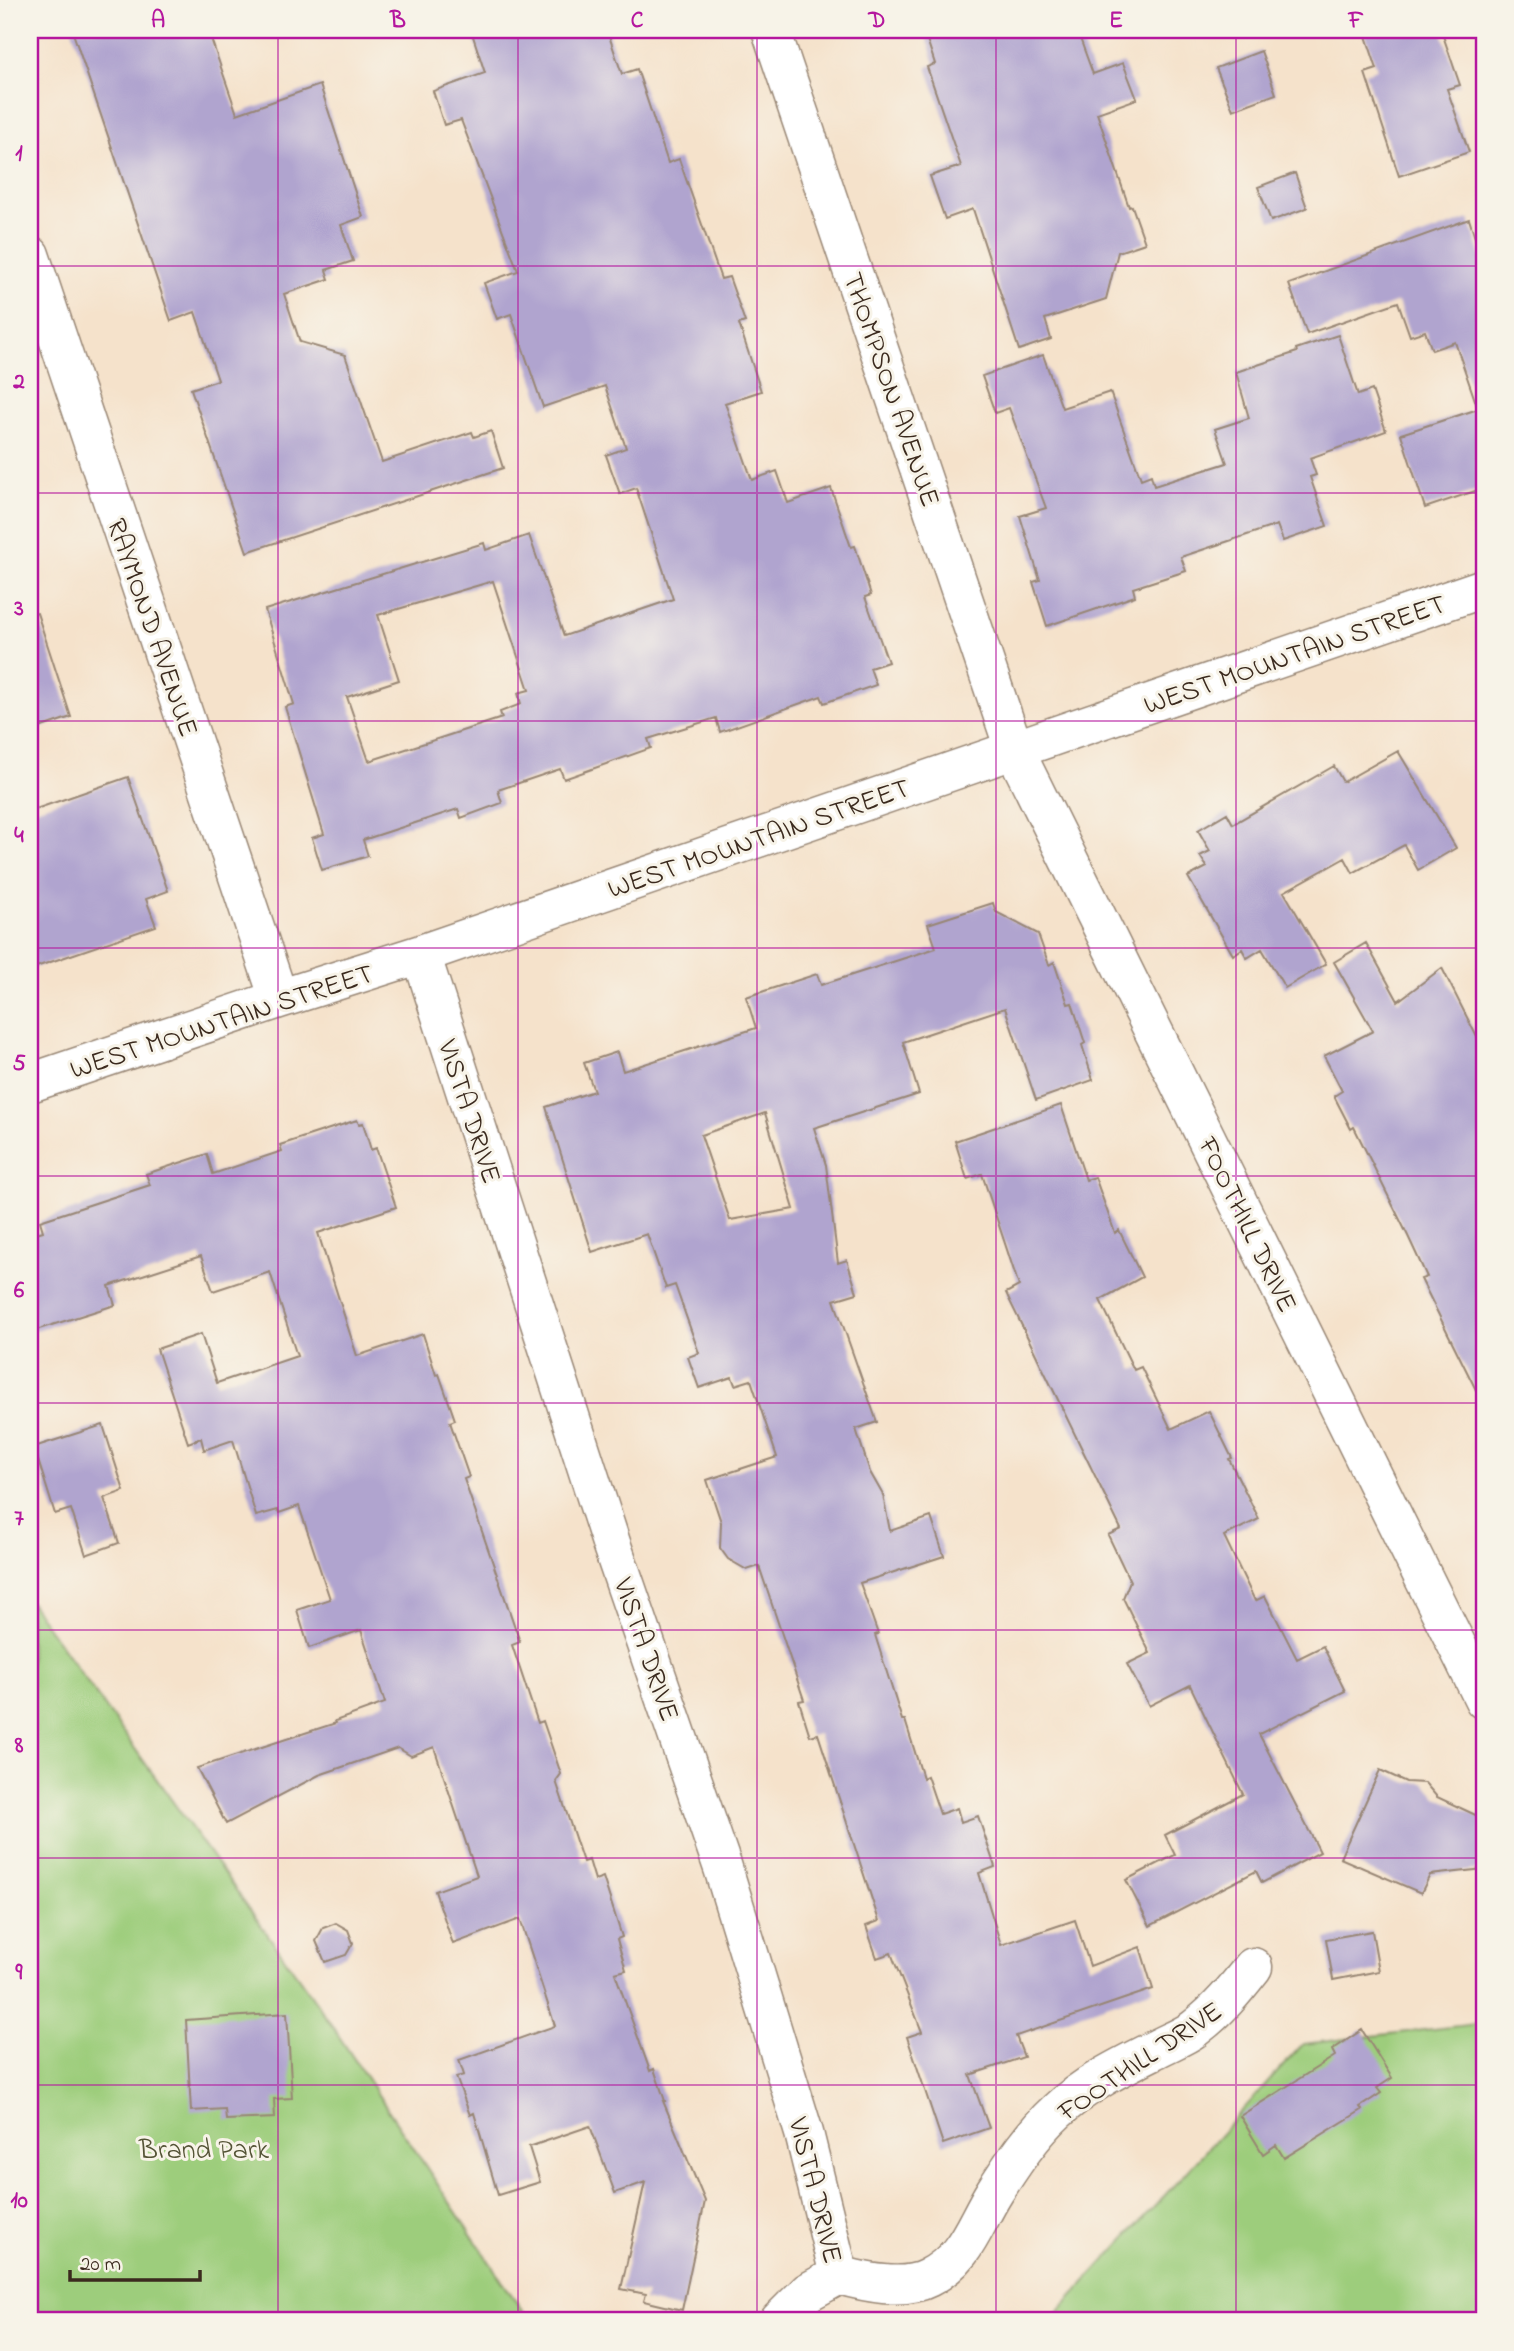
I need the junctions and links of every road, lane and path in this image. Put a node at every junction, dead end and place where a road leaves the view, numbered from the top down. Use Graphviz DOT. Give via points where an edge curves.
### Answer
graph roads {
  1 [pos="771,30"];
  2 [pos="30,255"];
  3 [pos="1484,588"];
  4 [pos="1014,749"];
  5 [pos="421,954"];
  6 [pos="279,999"];
  7 [pos="30,1083"];
  8 [pos="1484,1700"];
  9 [pos="1253,1967"];
  10 [pos="839,2275"];
  11 [pos="779,2321"];
  1 -- 4 [label="street, THOMPSON AVENUE"];
  2 -- 6 [label="street, RAYMOND AVENUE"];
  3 -- 4 [label="street, WEST MOUNTAIN STREET"];
  4 -- 5 [label="street, WEST MOUNTAIN STREET"];
  4 -- 8 [label="street, FOOTHILL DRIVE"];
  5 -- 6 [label="street, WEST MOUNTAIN STREET"];
  5 -- 10 [label="street, VISTA DRIVE" via="611,1543 723,1868 804,2133"];
  6 -- 7 [label="street, WEST MOUNTAIN STREET"];
  9 -- 10 [label="street, FOOTHILL DRIVE" via="1228,2000 1193,2030 1097,2080 1057,2110 1024,2148 951,2264 925,2280 895,2285"];
  10 -- 11 [label="street, VISTA DRIVE" via="808,2292"];
}
